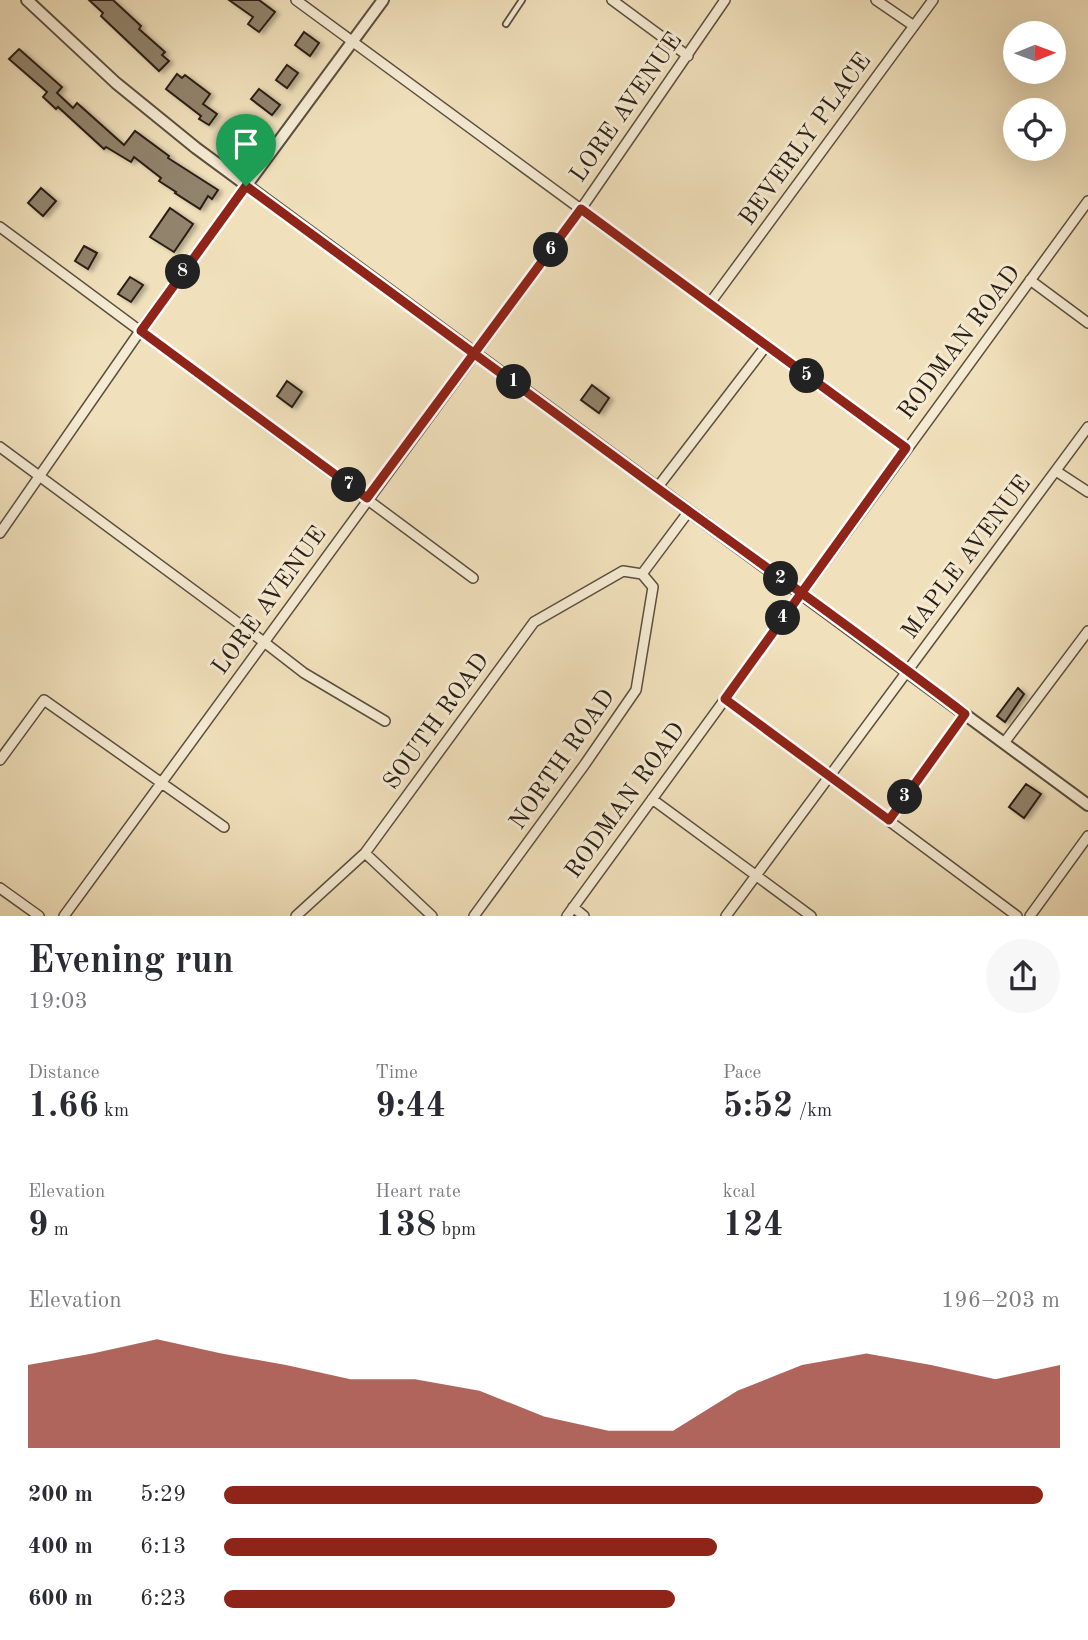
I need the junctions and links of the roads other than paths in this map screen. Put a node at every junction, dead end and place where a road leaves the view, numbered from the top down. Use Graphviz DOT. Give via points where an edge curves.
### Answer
graph roads {
  1 [pos="27,0"];
  2 [pos="296,0"];
  3 [pos="383,0"];
  4 [pos="523,0"];
  5 [pos="612,0"];
  6 [pos="725,0"];
  7 [pos="876,0"];
  8 [pos="933,0"];
  9 [pos="506,24"];
  10 [pos="914,26"];
  11 [pos="353,41"];
  12 [pos="688,56"];
  13 [pos="246,186"];
  14 [pos="1088,201"];
  15 [pos="581,209"];
  16 [pos="0,227"];
  17 [pos="1030,280"];
  18 [pos="710,303"];
  19 [pos="1088,323"];
  20 [pos="141,331"];
  21 [pos="766,345"];
  22 [pos="475,353"];
  23 [pos="1088,426"];
  24 [pos="0,447"];
  25 [pos="906,448"];
  26 [pos="1056,471"];
  27 [pos="40,476"];
  28 [pos="657,488"];
  29 [pos="1088,492"];
  30 [pos="367,498"];
  31 [pos="689,511"];
  32 [pos="0,533"];
  33 [pos="642,574"];
  34 [pos="473,578"];
  35 [pos="801,593"];
  36 [pos="1088,631"];
  37 [pos="264,642"];
  38 [pos="908,670"];
  39 [pos="725,699"];
  40 [pos="965,714"];
  41 [pos="384,721"];
  42 [pos="1004,743"];
  43 [pos="0,760"];
  44 [pos="829,776"];
  45 [pos="161,783"];
  46 [pos="652,799"];
  47 [pos="1088,804"];
  48 [pos="889,820"];
  49 [pos="224,827"];
  50 [pos="1088,836"];
  51 [pos="365,853"];
  52 [pos="756,875"];
  53 [pos="0,888"];
  54 [pos="570,911"];
  55 [pos="39,915"];
  56 [pos="64,915"];
  57 [pos="296,915"];
  58 [pos="432,915"];
  59 [pos="474,915"];
  60 [pos="584,915"];
  61 [pos="726,915"];
  62 [pos="811,915"];
  63 [pos="1017,915"];
  64 [pos="1030,915"];
  1 -- 13 [label="street" via="146,109"];
  2 -- 11 [label="street"];
  3 -- 11 [label="street"];
  4 -- 9 [label="lane"];
  5 -- 12 [label="street"];
  6 -- 12 [label="street, LORE AVENUE"];
  7 -- 10 [label="street"];
  8 -- 10 [label="street, BEVERLY PLACE"];
  10 -- 18 [label="street, BEVERLY PLACE"];
  11 -- 13 [label="street"];
  11 -- 15 [label="street"];
  12 -- 15 [label="street, LORE AVENUE"];
  13 -- 20 [label="street"];
  13 -- 22 [label="street"];
  14 -- 17 [label="street, RODMAN ROAD"];
  15 -- 18 [label="street"];
  15 -- 22 [label="street, LORE AVENUE"];
  16 -- 20 [label="street"];
  17 -- 19 [label="street"];
  17 -- 25 [label="street, RODMAN ROAD"];
  18 -- 21 [label="street"];
  20 -- 27 [label="street"];
  20 -- 30 [label="street"];
  21 -- 25 [label="street"];
  21 -- 28 [label="street"];
  22 -- 28 [label="street"];
  22 -- 30 [label="street, LORE AVENUE"];
  23 -- 26 [label="street, MAPLE AVENUE"];
  24 -- 27 [label="street"];
  25 -- 35 [label="street, RODMAN ROAD"];
  26 -- 29 [label="street"];
  26 -- 38 [label="street, MAPLE AVENUE"];
  27 -- 32 [label="street"];
  27 -- 37 [label="street"];
  28 -- 31 [label="street"];
  30 -- 34 [label="street"];
  30 -- 37 [label="street, LORE AVENUE"];
  31 -- 33 [label="street"];
  31 -- 35 [label="street"];
  33 -- 51 [label="street, SOUTH ROAD" via="623,571 534,622"];
  33 -- 59 [label="street, NORTH ROAD" via="653,587 636,690"];
  35 -- 38 [label="street"];
  35 -- 39 [label="street, RODMAN ROAD"];
  36 -- 42 [label="street"];
  37 -- 41 [label="street" via="304,673"];
  37 -- 45 [label="street, LORE AVENUE"];
  38 -- 40 [label="street"];
  38 -- 44 [label="street, MAPLE AVENUE"];
  39 -- 44 [label="street"];
  39 -- 46 [label="street, RODMAN ROAD"];
  40 -- 42 [label="street"];
  40 -- 48 [label="lane"];
  42 -- 47 [label="street"];
  43 -- 45 [label="street" via="44,700"];
  44 -- 48 [label="street"];
  44 -- 52 [label="street, MAPLE AVENUE"];
  45 -- 49 [label="street"];
  45 -- 56 [label="street, LORE AVENUE"];
  46 -- 52 [label="street"];
  46 -- 54 [label="street, RODMAN ROAD"];
  48 -- 63 [label="street"];
  50 -- 64 [label="street"];
  51 -- 57 [label="street, SOUTH ROAD"];
  51 -- 58 [label="street"];
  52 -- 61 [label="street, MAPLE AVENUE"];
  52 -- 62 [label="street"];
  53 -- 55 [label="street"];
  54 -- 60 [label="street"];
}
